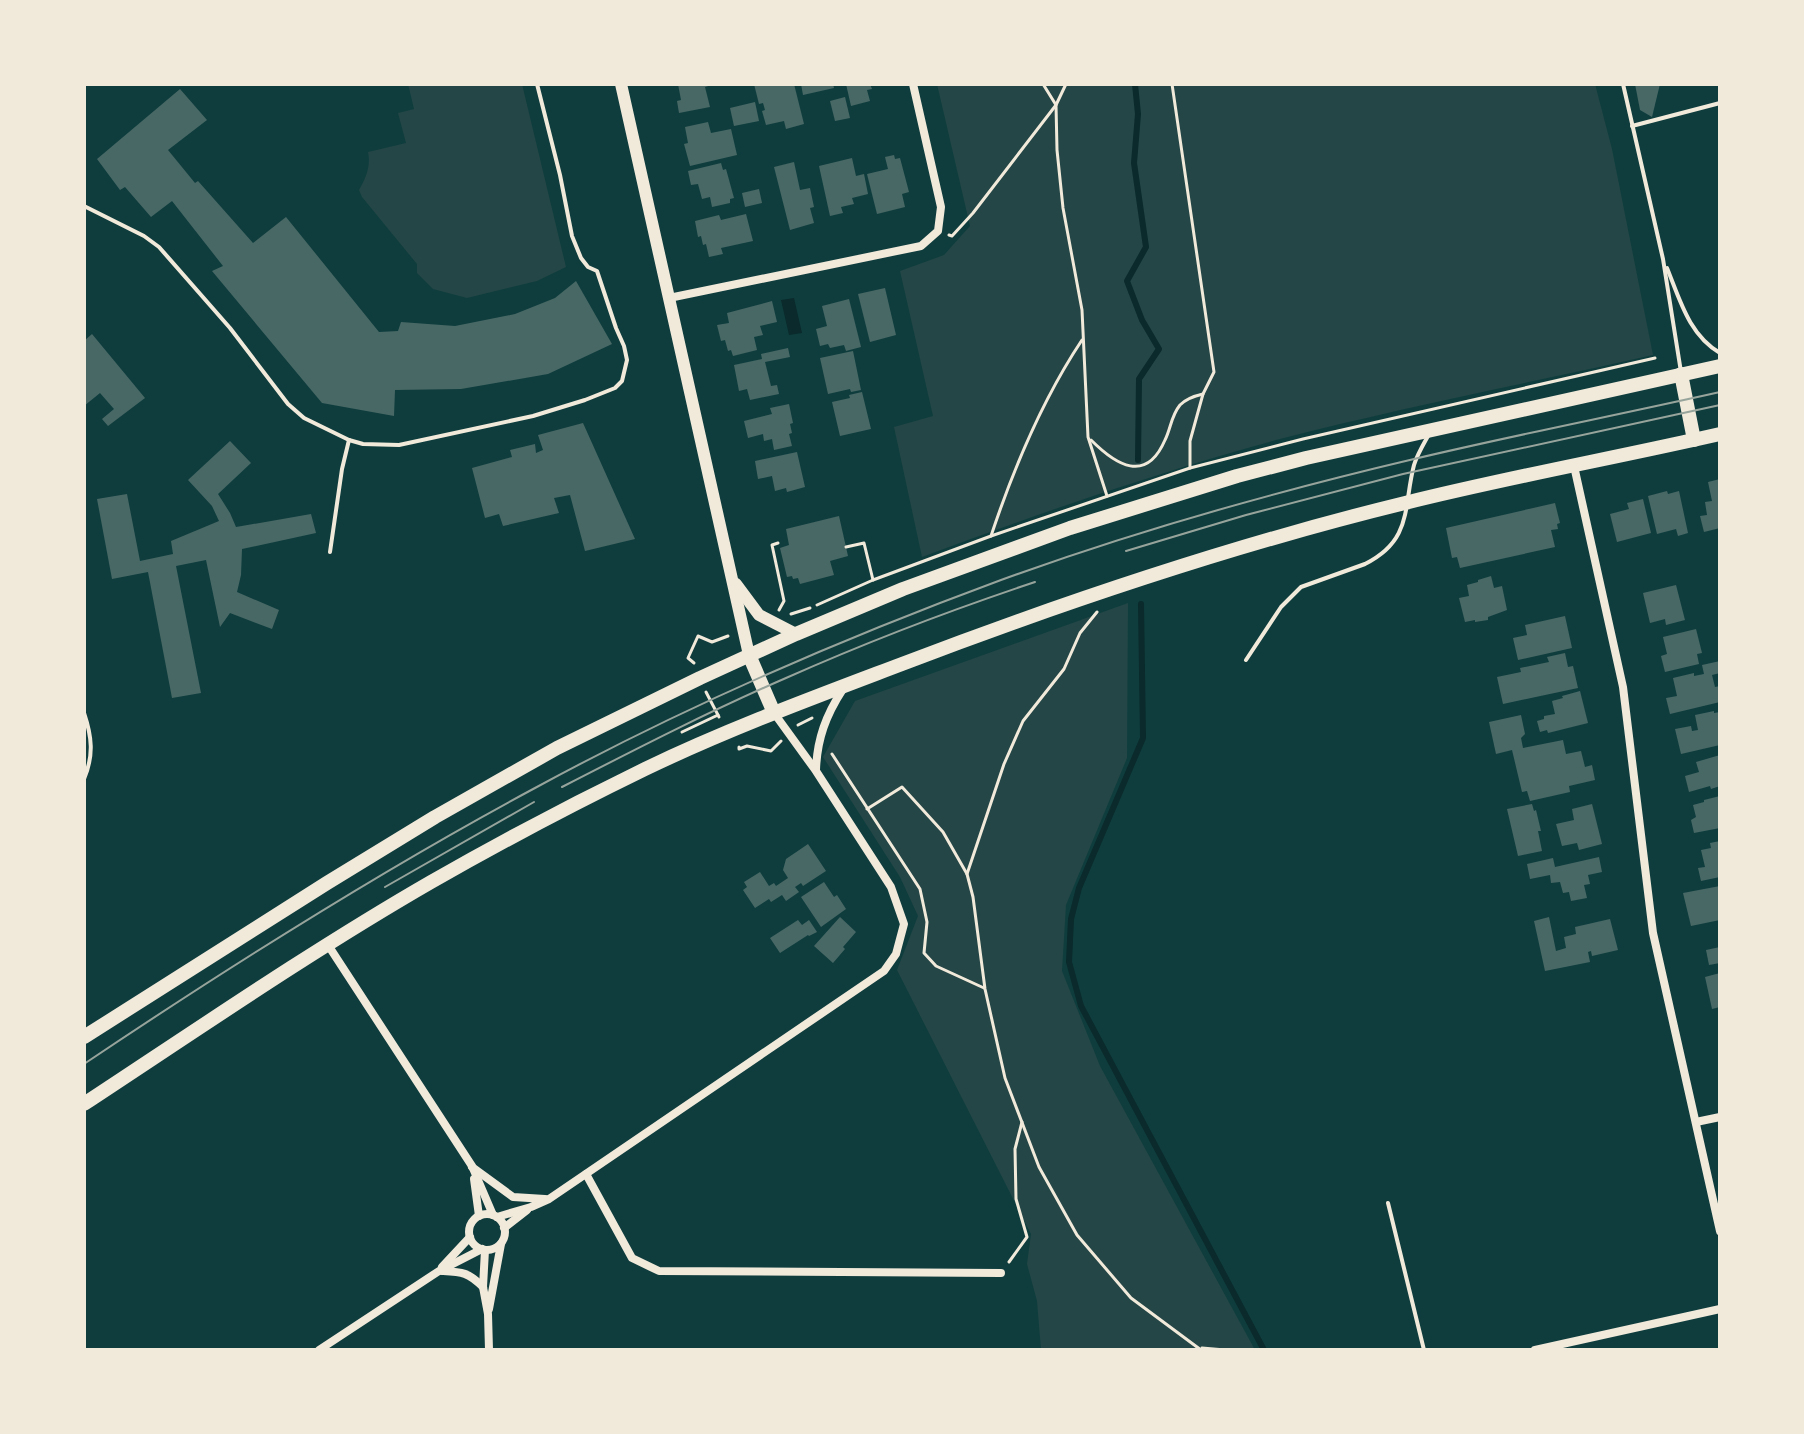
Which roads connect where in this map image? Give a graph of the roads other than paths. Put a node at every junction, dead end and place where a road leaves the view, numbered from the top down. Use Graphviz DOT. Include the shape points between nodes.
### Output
graph roads {
  1 [pos="537,84"];
  2 [pos="621,84"];
  3 [pos="913,84"];
  4 [pos="1623,84"];
  5 [pos="1720,103"];
  6 [pos="1632,126"];
  7 [pos="84,206"];
  8 [pos="1663,259"];
  9 [pos="669,298"];
  10 [pos="1720,353"];
  11 [pos="1720,366"];
  12 [pos="1681,374"];
  13 [pos="1431,430"];
  14 [pos="1720,434"];
  15 [pos="349,440"];
  16 [pos="1694,440"];
  17 [pos="1574,466"];
  18 [pos="1409,502"];
  19 [pos="330,552"];
  20 [pos="732,578"];
  21 [pos="796,634"];
  22 [pos="749,655"];
  23 [pos="1246,660"];
  24 [pos="845,685"];
  25 [pos="84,713"];
  26 [pos="774,713"];
  27 [pos="816,771"];
  28 [pos="84,779"];
  29 [pos="328,945"];
  30 [pos="85,1031"];
  31 [pos="84,1104"];
  32 [pos="1720,1117"];
  33 [pos="1696,1122"];
  34 [pos="472,1166"];
  35 [pos="586,1174"];
  36 [pos="549,1199"];
  37 [pos="1388,1203"];
  38 [pos="531,1207"];
  39 [pos="479,1216"];
  40 [pos="495,1216"];
  41 [pos="504,1228"];
  42 [pos="1720,1231"];
  43 [pos="470,1237"];
  44 [pos="501,1243"];
  45 [pos="483,1250"];
  46 [pos="439,1271"];
  47 [pos="1001,1273"];
  48 [pos="483,1287"];
  49 [pos="1720,1309"];
  50 [pos="488,1314"];
  51 [pos="319,1350"];
  52 [pos="489,1350"];
  53 [pos="1424,1350"];
  54 [pos="1535,1350"];
  1 -- 15 [label="lane" via="572,236 581,258 597,271 624,346 622,381 603,394 533,416 420,441 379,446"];
  2 -- 9 [label="main road"];
  3 -- 9 [label="street" via="941,207 938,231 921,246"];
  4 -- 6 [label="lane"];
  5 -- 6 [label="lane"];
  6 -- 8 [label="lane"];
  7 -- 15 [label="lane" via="159,247 288,404"];
  8 -- 10 [label="lane" via="1690,325"];
  8 -- 12 [label="lane"];
  9 -- 20 [label="main road"];
  11 -- 12 [label="highway"];
  12 -- 13 [label="highway"];
  12 -- 16 [label="highway"];
  13 -- 18 [label="lane" via="1414,467"];
  13 -- 21 [label="highway" via="1237,476 1070,528"];
  14 -- 16 [label="highway"];
  15 -- 19 [label="lane"];
  16 -- 17 [label="highway"];
  17 -- 18 [label="highway"];
  17 -- 33 [label="street" via="1623,687 1653,933"];
  18 -- 23 [label="lane" via="1392,544 1374,560 1301,587"];
  18 -- 24 [label="highway" via="1175,566"];
  20 -- 21 [label="main road" via="759,615"];
  20 -- 22 [label="main road"];
  21 -- 22 [label="highway"];
  22 -- 26 [label="highway"];
  22 -- 30 [label="highway" via="483,789"];
  24 -- 26 [label="highway"];
  24 -- 27 [label="street" via="825,723"];
  25 -- 28 [label="lane" via="92,742"];
  26 -- 27 [label="street"];
  26 -- 29 [label="highway" via="647,768 509,839"];
  27 -- 35 [label="street" via="891,887 904,924 896,954 884,971"];
  29 -- 31 [label="highway"];
  29 -- 34 [label="street"];
  32 -- 33 [label="street"];
  33 -- 42 [label="street"];
  34 -- 36 [label="street" via="513,1197"];
  34 -- 39 [label="street"];
  34 -- 40 [label="street"];
  35 -- 36 [label="street"];
  35 -- 47 [label="street" via="632,1258 659,1271"];
  36 -- 38 [label="street"];
  37 -- 53 [label="lane"];
  38 -- 40 [label="street"];
  38 -- 41 [label="street"];
  39 -- 40 [label="street"];
  39 -- 43 [label="street" via="470,1226"];
  40 -- 41 [label="street"];
  41 -- 44 [label="street"];
  43 -- 45 [label="street"];
  43 -- 46 [label="street"];
  44 -- 45 [label="street"];
  44 -- 50 [label="street"];
  45 -- 46 [label="street"];
  45 -- 48 [label="street"];
  46 -- 48 [label="street" via="463,1272"];
  46 -- 51 [label="street"];
  48 -- 50 [label="street"];
  49 -- 54 [label="street"];
  50 -- 52 [label="street"];
}
